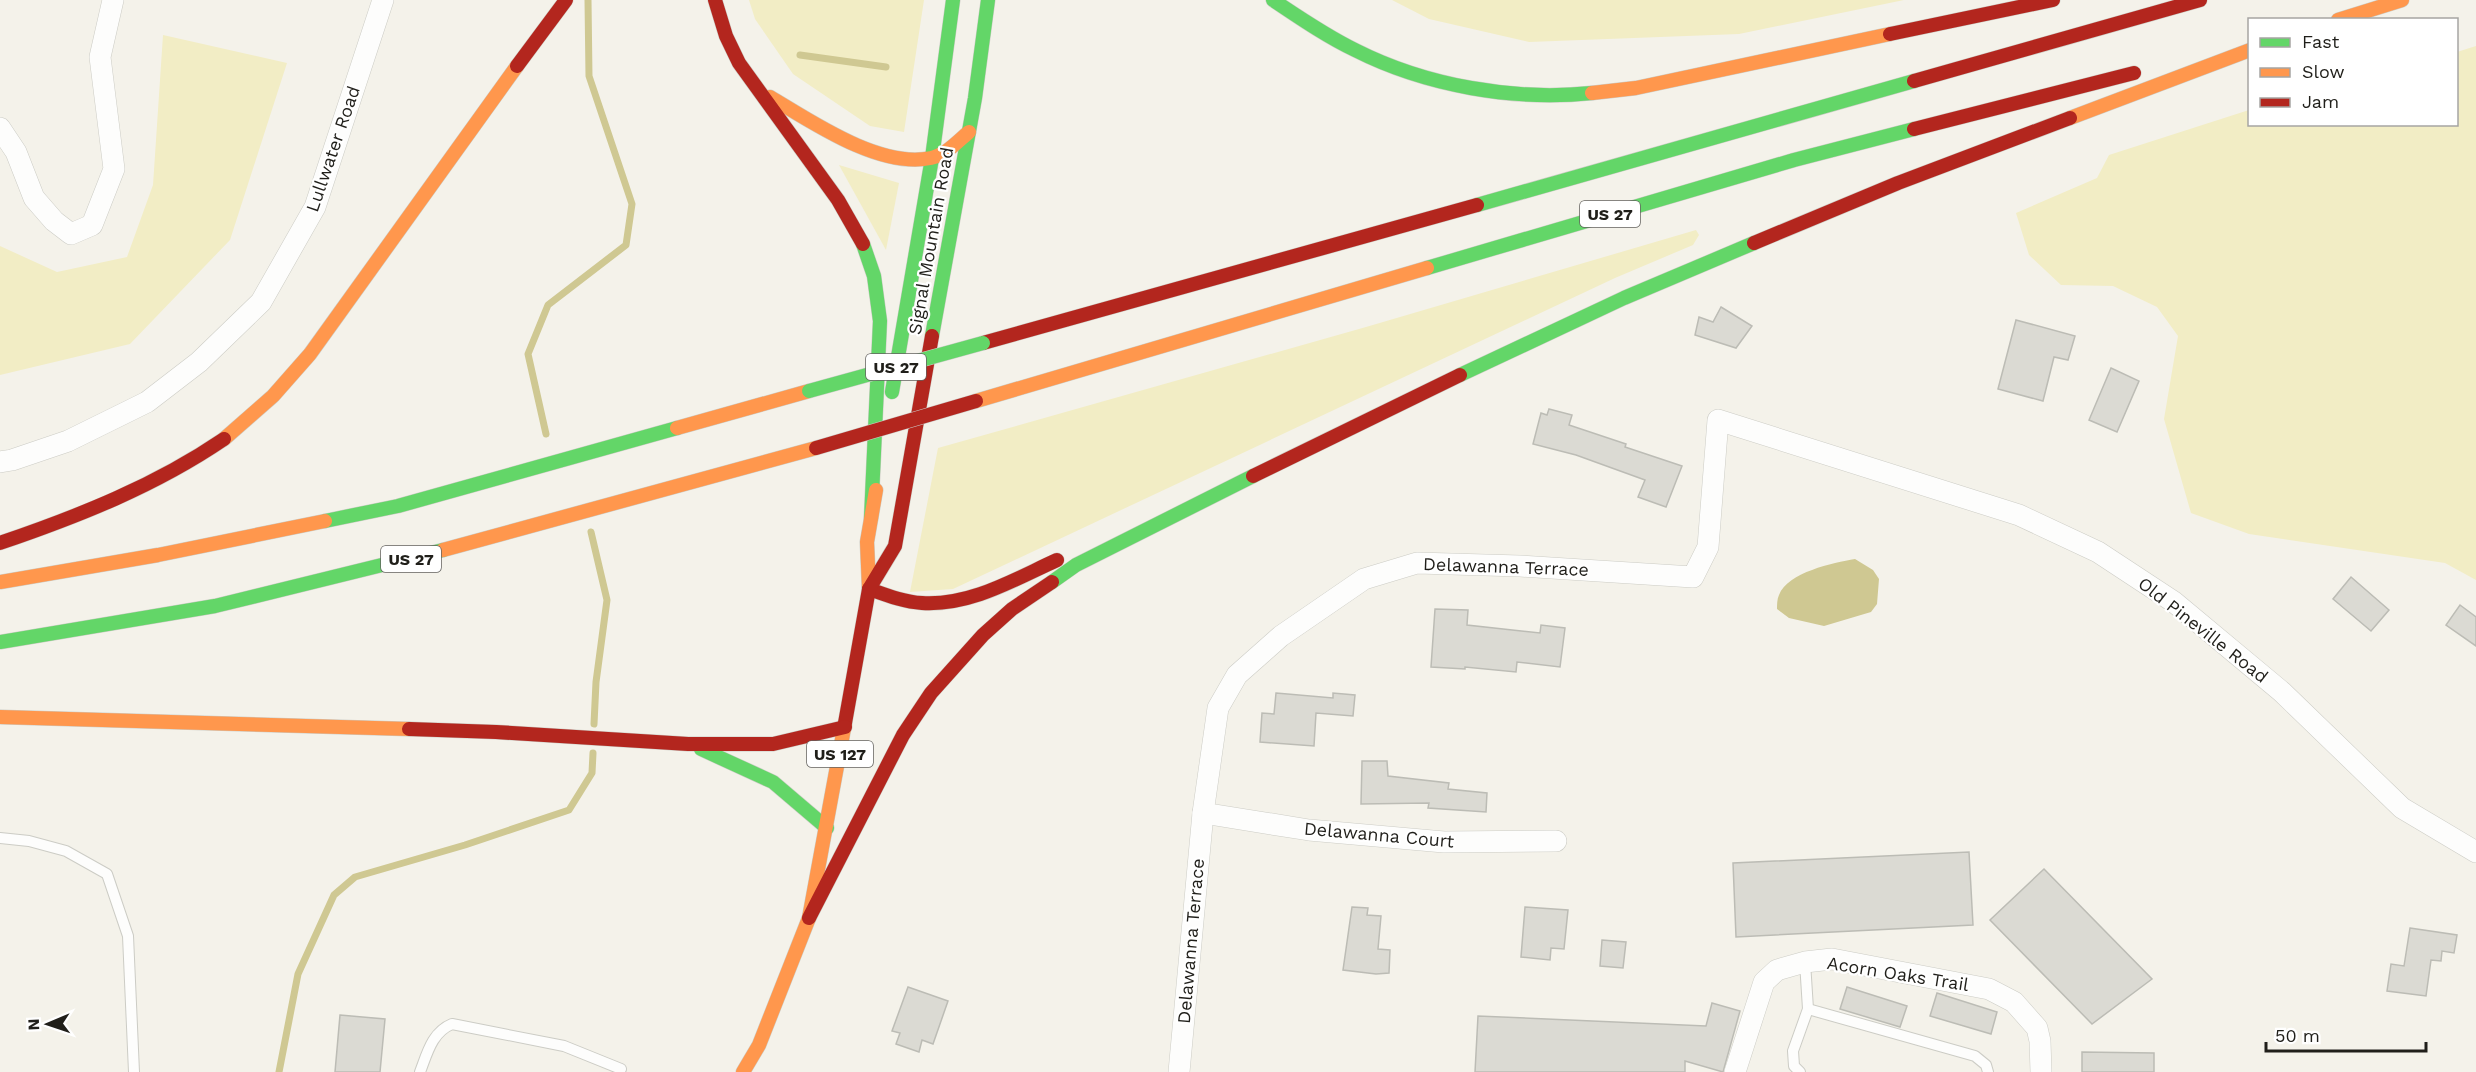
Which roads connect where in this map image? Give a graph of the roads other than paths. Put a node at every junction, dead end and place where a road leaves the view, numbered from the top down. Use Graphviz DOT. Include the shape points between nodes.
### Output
graph roads {
  1 [pos="113,0"];
  2 [pos="383,0"];
  3 [pos="566,0"];
  4 [pos="716,0"];
  5 [pos="953,0"];
  6 [pos="988,0"];
  7 [pos="1273,0"];
  8 [pos="2053,0"];
  9 [pos="2200,0"];
  10 [pos="2402,0"];
  11 [pos="2344,18"];
  12 [pos="2248,45"];
  13 [pos="2248,51"];
  14 [pos="2181,62"];
  15 [pos="2147,70"];
  16 [pos="758,90"];
  17 [pos="0,128"];
  18 [pos="969,132"];
  19 [pos="932,158"];
  20 [pos="1718,420"];
  21 [pos="1283,461"];
  22 [pos="0,462"];
  23 [pos="871,518"];
  24 [pos="0,543"];
  25 [pos="0,582"];
  26 [pos="869,590"];
  27 [pos="0,642"];
  28 [pos="0,717"];
  29 [pos="845,727"];
  30 [pos="688,744"];
  31 [pos="1203,813"];
  32 [pos="827,828"];
  33 [pos="0,838"];
  34 [pos="1556,841"];
  35 [pos="2476,852"];
  36 [pos="809,918"];
  37 [pos="1805,962"];
  38 [pos="1808,1009"];
  39 [pos="622,1071"];
  40 [pos="134,1072"];
  41 [pos="420,1072"];
  42 [pos="743,1072"];
  43 [pos="1179,1072"];
  44 [pos="1735,1072"];
  45 [pos="1800,1072"];
  46 [pos="1988,1072"];
  47 [pos="2040,1072"];
  1 -- 17 [label="street" via="100,57 114,169 92,225 71,234 54,220 34,198 16,152"];
  2 -- 22 [label="street, Lullwater Road" via="315,207 261,302 199,362 147,402 68,441"];
  3 -- 24 [label="main road" via="314,348 267,403 192,461 138,490 62,523"];
  4 -- 16 [label="main road" via="726,36"];
  5 -- 19 [label="main road, Signal Mountain Road"];
  6 -- 18 [label="main road, Signal Mountain Road"];
  7 -- 8 [label="main road" via="1340,43 1428,79 1510,93 1590,95"];
  9 -- 25 [label="main road, US 27, bridge" via="398,506 158,555"];
  10 -- 11 [label="main road"];
  12 -- 14 [label="main road"];
  13 -- 21 [label="main road" via="1760,240 1510,351"];
  15 -- 27 [label="main road, US 27, bridge" via="1794,160 816,448 414,558 226,603"];
  16 -- 19 [label="main road" via="861,146 907,158"];
  16 -- 23 [label="main road" via="838,200 861,237 874,276 880,321"];
  18 -- 19 [label="main road"];
  18 -- 26 [label="main road, Signal Mountain Road" via="895,546"];
  19 -- 23 [label="main road, Signal Mountain Road"];
  20 -- 31 [label="street, Delawanna Terrace" via="1708,547 1693,577 1417,563 1364,579 1281,636 1237,675 1218,708"];
  20 -- 35 [label="street, Old Pineville Road" via="2019,515 2098,552 2174,602 2283,692 2402,808"];
  21 -- 26 [label="main road" via="969,599 915,604"];
  21 -- 36 [label="main road" via="1076,565 1043,586 983,635 931,693 903,735"];
  23 -- 26 [label="main road, US 127" via="867,543"];
  26 -- 29 [label="main road, Signal Mountain Road / US 127"];
  28 -- 30 [label="main road" via="496,732"];
  29 -- 30 [label="main road" via="773,744"];
  29 -- 32 [label="main road, Signal Mountain Road / US 127"];
  30 -- 32 [label="main road" via="773,782"];
  31 -- 34 [label="street, Delawanna Court" via="1309,830 1444,842"];
  31 -- 43 [label="street, Delawanna Terrace"];
  32 -- 36 [label="main road, Signal Mountain Road / US 127"];
  33 -- 40 [label="lane" via="66,851 107,874 128,936"];
  36 -- 42 [label="main road, Signal Mountain Road / US 127" via="759,1046"];
  37 -- 38 [label="lane"];
  37 -- 44 [label="street, Acorn Oaks Trail" via="1777,970 1764,982"];
  37 -- 47 [label="street, Acorn Oaks Trail" via="1832,959 1989,989 2014,1002 2037,1028"];
  38 -- 45 [label="lane" via="1793,1052 1794,1066"];
  38 -- 46 [label="lane" via="1975,1056"];
  39 -- 41 [label="lane" via="564,1046 452,1024 434,1038"];
}
